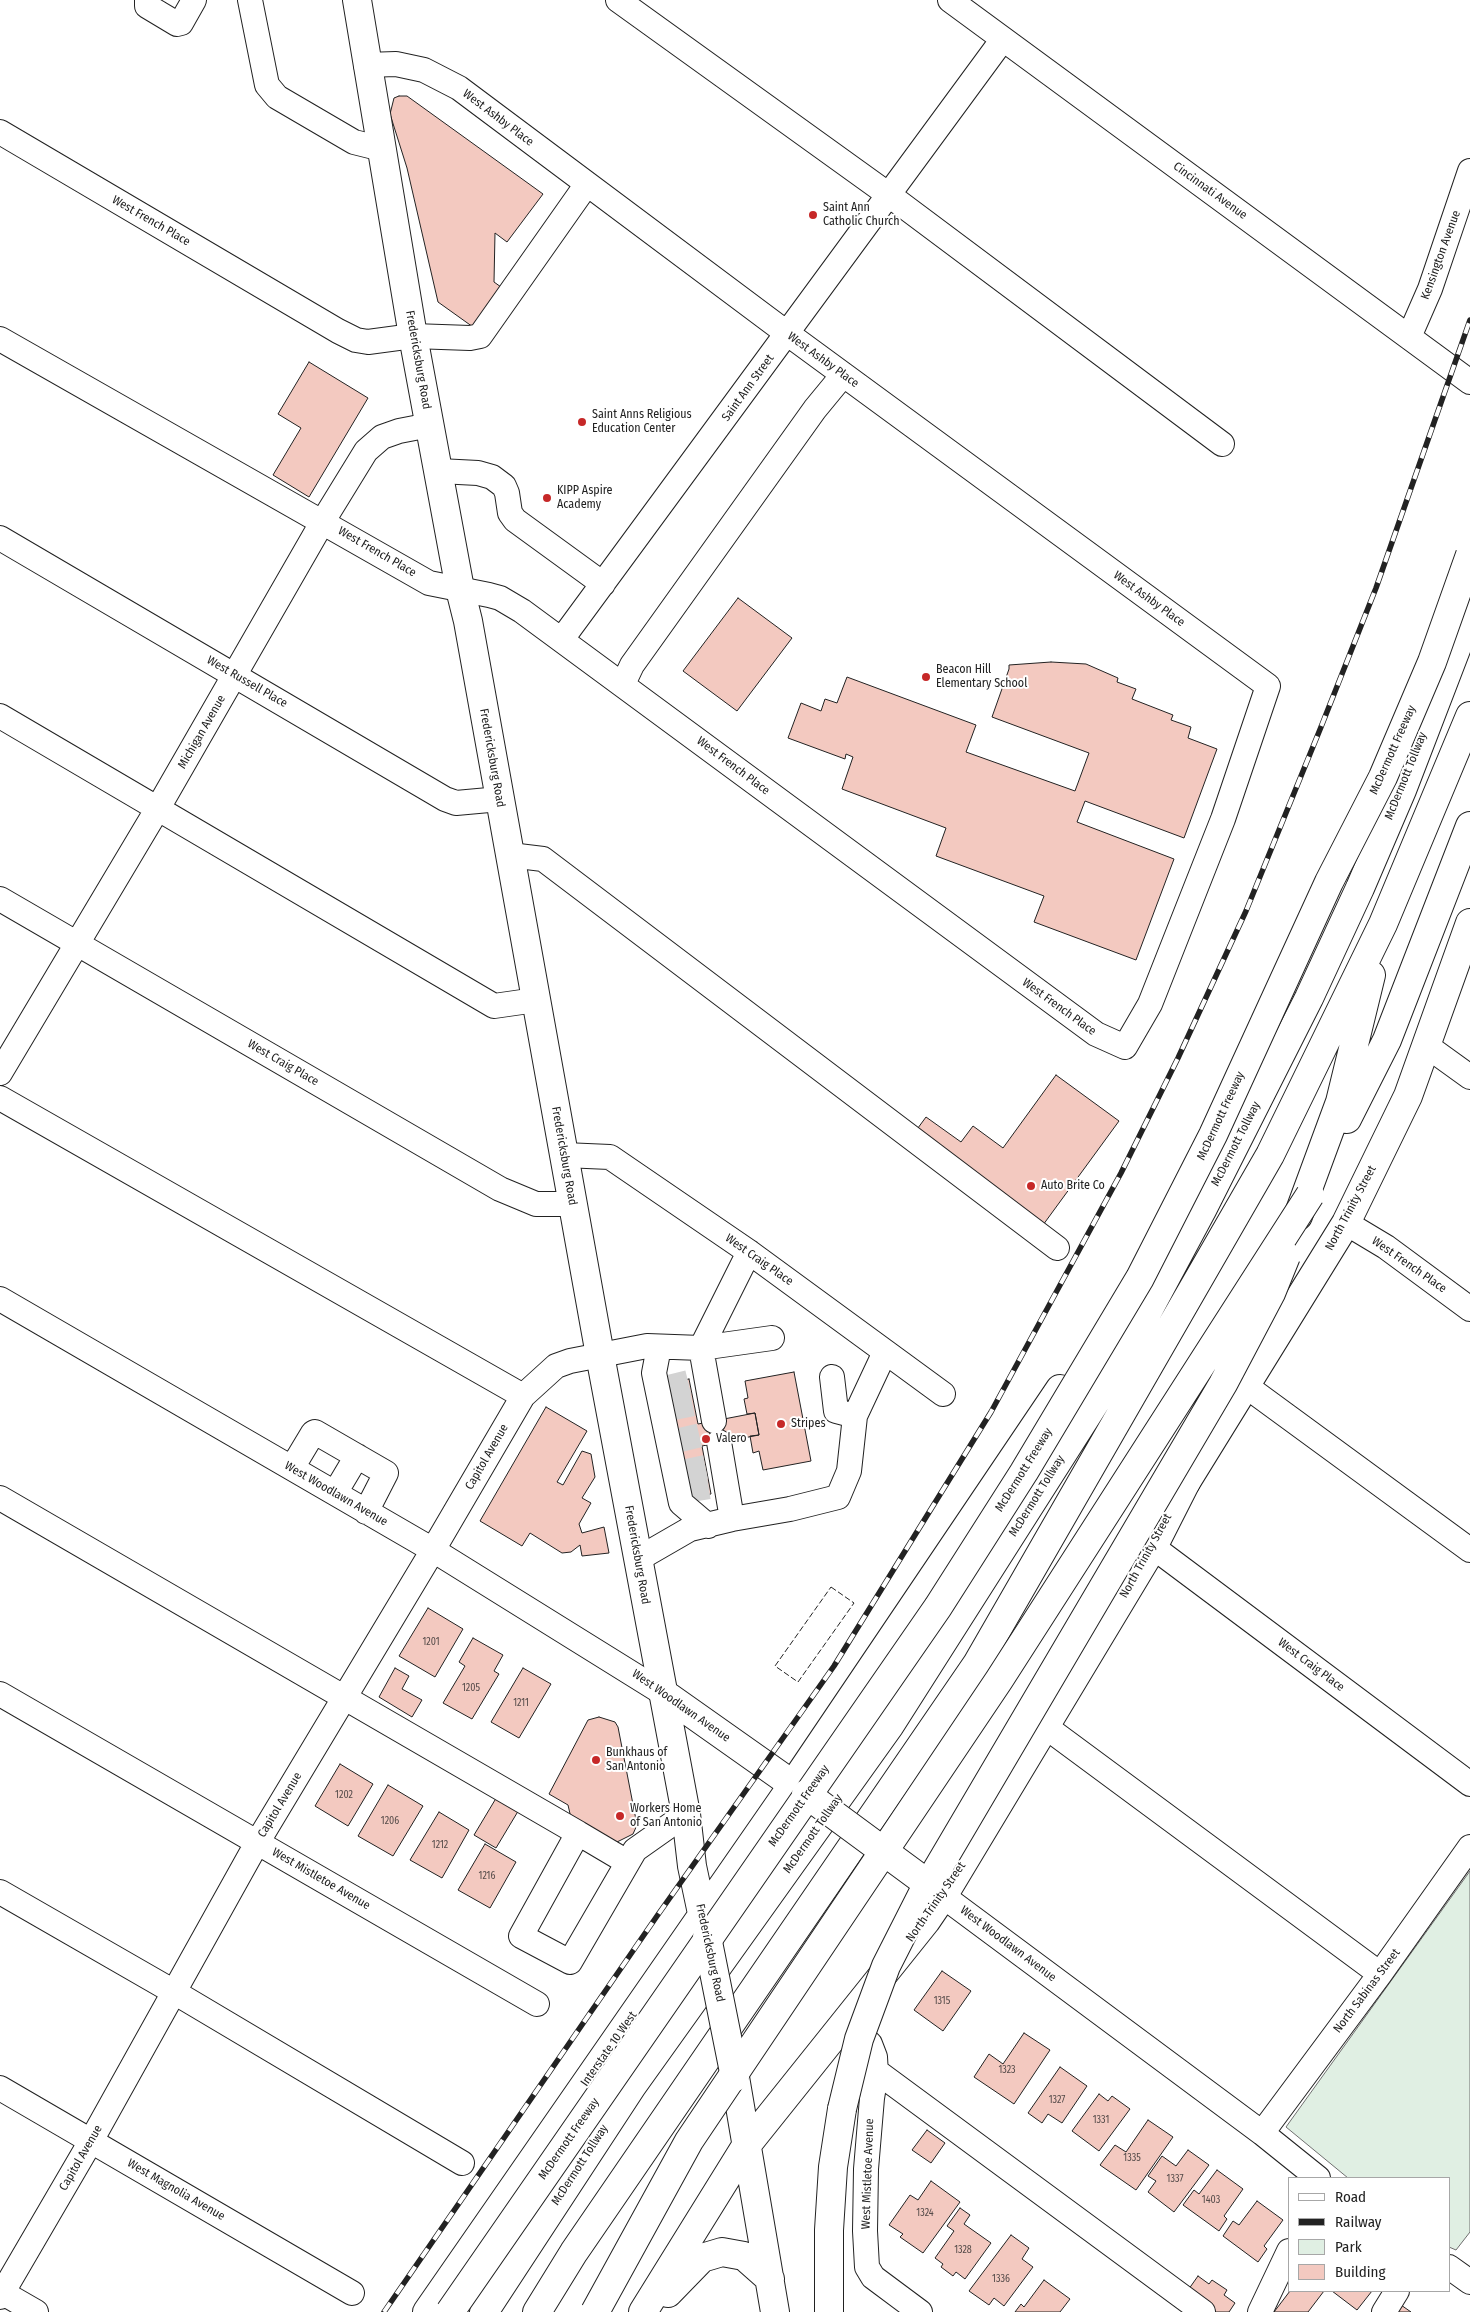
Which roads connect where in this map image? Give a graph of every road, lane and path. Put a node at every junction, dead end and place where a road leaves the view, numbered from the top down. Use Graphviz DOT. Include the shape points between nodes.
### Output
graph roads {
  1 [pos="147,0"];
  2 [pos="194,0"];
  3 [pos="250,0"];
  4 [pos="356,0"];
  5 [pos="618,0"];
  6 [pos="950,0"];
  7 [pos="1003,39"];
  8 [pos="366,64"];
  9 [pos="0,132"];
  10 [pos="382,149"];
  11 [pos="1470,171"];
  12 [pos="588,184"];
  13 [pos="889,195"];
  14 [pos="788,334"];
  15 [pos="413,336"];
  16 [pos="1408,337"];
  17 [pos="0,339"];
  18 [pos="843,375"];
  19 [pos="1470,382"];
  20 [pos="430,425"];
  21 [pos="1222,444"];
  22 [pos="439,471"];
  23 [pos="323,521"];
  24 [pos="0,538"];
  25 [pos="1470,555"];
  26 [pos="603,584"];
  27 [pos="460,589"];
  28 [pos="1470,613"];
  29 [pos="562,639"];
  30 [pos="235,674"];
  31 [pos="623,684"];
  32 [pos="0,716"];
  33 [pos="1470,716"];
  34 [pos="500,799"];
  35 [pos="158,808"];
  36 [pos="1470,827"];
  37 [pos="510,856"];
  38 [pos="0,899"];
  39 [pos="1470,923"];
  40 [pos="1383,924"];
  41 [pos="77,944"];
  42 [pos="1310,998"];
  43 [pos="536,1000"];
  44 [pos="1427,1046"];
  45 [pos="1125,1047"];
  46 [pos="0,1073"];
  47 [pos="1470,1077"];
  48 [pos="0,1098"];
  49 [pos="564,1155"];
  50 [pos="1310,1195"];
  51 [pos="573,1204"];
  52 [pos="1346,1223"];
  53 [pos="1057,1248"];
  54 [pos="749,1252"];
  55 [pos="0,1299"];
  56 [pos="1470,1309"];
  57 [pos="772,1338"];
  58 [pos="658,1347"];
  59 [pos="701,1348"];
  60 [pos="885,1352"];
  61 [pos="600,1355"];
  62 [pos="832,1376"];
  63 [pos="1246,1386"];
  64 [pos="943,1394"];
  65 [pos="523,1396"];
  66 [pos="855,1416"];
  67 [pos="357,1456"];
  68 [pos="292,1468"];
  69 [pos="1186,1482"];
  70 [pos="335,1493"];
  71 [pos="0,1498"];
  72 [pos="366,1512"];
  73 [pos="732,1519"];
  74 [pos="708,1526"];
  75 [pos="1153,1547"];
  76 [pos="433,1550"];
  77 [pos="1470,1550"];
  78 [pos="638,1559"];
  79 [pos="663,1693"];
  80 [pos="0,1694"];
  81 [pos="343,1698"];
  82 [pos="1046,1727"];
  83 [pos="1470,1784"];
  84 [pos="799,1790"];
  85 [pos="686,1814"];
  86 [pos="578,1834"];
  87 [pos="257,1843"];
  88 [pos="1470,1847"];
  89 [pos="627,1862"];
  90 [pos="934,1888"];
  91 [pos="0,1892"];
  92 [pos="705,1926"];
  93 [pos="1380,1974"];
  94 [pos="174,1992"];
  95 [pos="537,2004"];
  96 [pos="845,2022"];
  97 [pos="876,2071"];
  98 [pos="0,2088"];
  99 [pos="1262,2133"];
  100 [pos="91,2141"];
  101 [pos="746,2146"];
  102 [pos="462,2163"];
  103 [pos="1317,2177"];
  104 [pos="1288,2253"];
  105 [pos="1450,2268"];
  106 [pos="770,2279"];
  107 [pos="1470,2282"];
  108 [pos="1396,2292"];
  109 [pos="352,2293"];
  110 [pos="1,2295"];
  111 [pos="36,2312"];
  112 [pos="427,2312"];
  113 [pos="450,2312"];
  114 [pos="484,2312"];
  115 [pos="538,2312"];
  116 [pos="595,2312"];
  117 [pos="643,2312"];
  118 [pos="650,2312"];
  119 [pos="775,2312"];
  120 [pos="829,2312"];
  121 [pos="920,2312"];
  122 [pos="1204,2312"];
  123 [pos="1260,2312"];
  124 [pos="1384,2312"];
  1 -- 2 [label="street" via="147,6 177,24 181,23"];
  3 -- 10 [label="street" via="267,85 276,97 354,142"];
  4 -- 8 [label="main road, Fredericksburg Road"];
  5 -- 13 [label="street"];
  6 -- 7 [label="street, Cincinnati Avenue"];
  7 -- 13 [label="street, Saint Ann Street"];
  7 -- 16 [label="street, Cincinnati Avenue"];
  8 -- 10 [label="main road, Fredericksburg Road"];
  8 -- 12 [label="street, West Ashby Place" via="396,64 424,70 459,88"];
  9 -- 15 [label="street, West French Place" via="356,340 368,342"];
  10 -- 15 [label="main road, Fredericksburg Road"];
  11 -- 16 [label="street, Kensington Avenue" via="1430,289"];
  12 -- 14 [label="street, West Ashby Place"];
  12 -- 15 [label="street, West French Place" via="480,336"];
  13 -- 14 [label="street, Saint Ann Street"];
  13 -- 21 [label="street"];
  14 -- 18 [label="street, West Ashby Place"];
  14 -- 26 [label="street, Saint Ann Street"];
  15 -- 20 [label="main road, Fredericksburg Road"];
  16 -- 19 [label="street, Cincinnati Avenue"];
  17 -- 23 [label="street, West French Place"];
  18 -- 31 [label="street" via="815,409 638,657"];
  18 -- 45 [label="street, West Ashby Place" via="1268,686 1216,838 1150,1004"];
  20 -- 22 [label="main road, Fredericksburg Road"];
  20 -- 23 [label="street, Michigan Avenue" via="382,437 366,451"];
  22 -- 26 [label="street" via="492,477 504,486 514,520"];
  22 -- 27 [label="main road, Fredericksburg Road"];
  23 -- 27 [label="street, West French Place" via="429,582"];
  23 -- 30 [label="street, Michigan Avenue"];
  24 -- 30 [label="street, West Russell Place"];
  25 -- 113 [label="main road, McDermott Freeway, bridge" via="1432,662 1383,777 1329,882 1213,1135 1140,1278 1024,1472 938,1607"];
  26 -- 29 [label="street, Saint Ann Street"];
  27 -- 29 [label="street, West French Place" via="500,598"];
  27 -- 34 [label="main road, Fredericksburg Road"];
  28 -- 42 [label="main road, McDermott Tollway" via="1402,790"];
  29 -- 31 [label="street, West French Place"];
  30 -- 34 [label="street, West Russell Place" via="445,799 456,803"];
  30 -- 35 [label="street, Michigan Avenue"];
  31 -- 45 [label="street, West French Place" via="1096,1034"];
  32 -- 35 [label="street"];
  33 -- 40 [label="main road"];
  34 -- 37 [label="main road, Fredericksburg Road"];
  35 -- 41 [label="street, Michigan Avenue"];
  35 -- 43 [label="street" via="494,1006"];
  36 -- 50 [label="main road" via="1387,1040"];
  37 -- 43 [label="main road, Fredericksburg Road"];
  37 -- 53 [label="street" via="543,859"];
  38 -- 41 [label="street, West Craig Place"];
  39 -- 44 [label="main road, North Trinity Street"];
  40 -- 69 [label="main road" via="1340,1102 1270,1289"];
  40 -- 115 [label="main road" via="1270,1155 977,1664 574,2252"];
  41 -- 46 [label="street, Michigan Avenue"];
  41 -- 51 [label="street, West Craig Place" via="500,1189 536,1204"];
  42 -- 84 [label="main road, Interstate 10 West" via="1225,1140 1134,1282 959,1536"];
  42 -- 114 [label="main road, McDermott Tollway" via="1202,1210 1109,1381 890,1725 632,2086"];
  43 -- 49 [label="main road, Fredericksburg Road"];
  44 -- 47 [label="street"];
  44 -- 52 [label="main road, North Trinity Street" via="1408,1096"];
  48 -- 65 [label="street"];
  49 -- 51 [label="main road, Fredericksburg Road"];
  49 -- 54 [label="street, West Craig Place" via="610,1157"];
  50 -- 116 [label="main road, bridge" via="1004,1672 689,2141"];
  50 -- 120 [label="main road, bridge" via="1271,1293 1223,1384 922,1895 886,1966 859,2039 832,2167"];
  51 -- 61 [label="main road, Fredericksburg Road"];
  52 -- 56 [label="street, West French Place" via="1386,1247"];
  52 -- 63 [label="main road, North Trinity Street"];
  54 -- 59 [label="street"];
  54 -- 60 [label="street, West Craig Place"];
  55 -- 68 [label="street, West Woodlawn Avenue"];
  57 -- 59 [label="street, Capitol Avenue"];
  58 -- 59 [label="street, Capitol Avenue"];
  58 -- 61 [label="street, Capitol Avenue" via="646,1346"];
  58 -- 74 [label="street" via="654,1373 672,1442 681,1503"];
  59 -- 73 [label="street" via="710,1433"];
  60 -- 64 [label="street, West Craig Place"];
  60 -- 66 [label="street"];
  61 -- 65 [label="street, Capitol Avenue" via="556,1366"];
  61 -- 78 [label="main road, Fredericksburg Road"];
  62 -- 66 [label="street" via="836,1411"];
  63 -- 69 [label="main road, North Trinity Street"];
  63 -- 77 [label="street"];
  65 -- 76 [label="street, Capitol Avenue"];
  66 -- 73 [label="street" via="849,1472 838,1497 790,1510"];
  67 -- 68 [label="street" via="314,1432"];
  67 -- 70 [label="street"];
  67 -- 72 [label="street" via="386,1474"];
  68 -- 70 [label="street, West Woodlawn Avenue"];
  69 -- 75 [label="main road, North Trinity Street"];
  70 -- 72 [label="street, West Woodlawn Avenue"];
  71 -- 81 [label="street"];
  72 -- 76 [label="street, West Woodlawn Avenue"];
  73 -- 74 [label="street"];
  74 -- 78 [label="street" via="690,1529"];
  75 -- 82 [label="main road, North Trinity Street"];
  75 -- 83 [label="street, West Craig Place"];
  76 -- 79 [label="street, West Woodlawn Avenue"];
  76 -- 81 [label="street, Capitol Avenue"];
  78 -- 79 [label="main road, Fredericksburg Road"];
  79 -- 84 [label="main road, West Woodlawn Avenue"];
  79 -- 85 [label="main road, Fredericksburg Road"];
  80 -- 87 [label="street, West Mistletoe Avenue"];
  81 -- 86 [label="street"];
  81 -- 87 [label="street, Capitol Avenue"];
  82 -- 90 [label="main road, North Trinity Street"];
  82 -- 93 [label="street"];
  84 -- 90 [label="main road, West Woodlawn Avenue, bridge"];
  84 -- 92 [label="main road, Interstate 10 West"];
  85 -- 89 [label="street" via="634,1850"];
  85 -- 92 [label="main road, Fredericksburg Road" via="692,1866"];
  86 -- 89 [label="street"];
  86 -- 89 [label="street" via="521,1936 570,1962"];
  87 -- 94 [label="street, Capitol Avenue"];
  87 -- 95 [label="street, West Mistletoe Avenue"];
  88 -- 93 [label="street, North Sabinas Street"];
  90 -- 96 [label="main road, North Trinity Street" via="926,1921"];
  90 -- 99 [label="street, West Woodlawn Avenue"];
  91 -- 94 [label="street"];
  92 -- 101 [label="main road, Fredericksburg Road, bridge"];
  92 -- 112 [label="main road, Interstate 10 West"];
  93 -- 99 [label="street, North Sabinas Street"];
  94 -- 100 [label="street, Capitol Avenue"];
  94 -- 102 [label="street"];
  96 -- 97 [label="street, West Mistletoe Avenue" via="870,2044"];
  96 -- 101 [label="main road, North Trinity Street"];
  97 -- 121 [label="street, West Mistletoe Avenue" via="866,2169 867,2267 873,2277"];
  97 -- 122 [label="street"];
  98 -- 100 [label="street, West Magnolia Avenue"];
  99 -- 103 [label="street, West Woodlawn Avenue"];
  100 -- 109 [label="street, West Magnolia Avenue"];
  100 -- 110 [label="street, Capitol Avenue"];
  101 -- 106 [label="main road, Fredericksburg Road"];
  101 -- 117 [label="main road"];
  104 -- 123 [label="street"];
  105 -- 107 [label="street"];
  106 -- 118 [label="main road" via="744,2256 722,2252 702,2258"];
  106 -- 119 [label="main road, Fredericksburg Road"];
  108 -- 124 [label="street"];
  110 -- 111 [label="street"];
}
